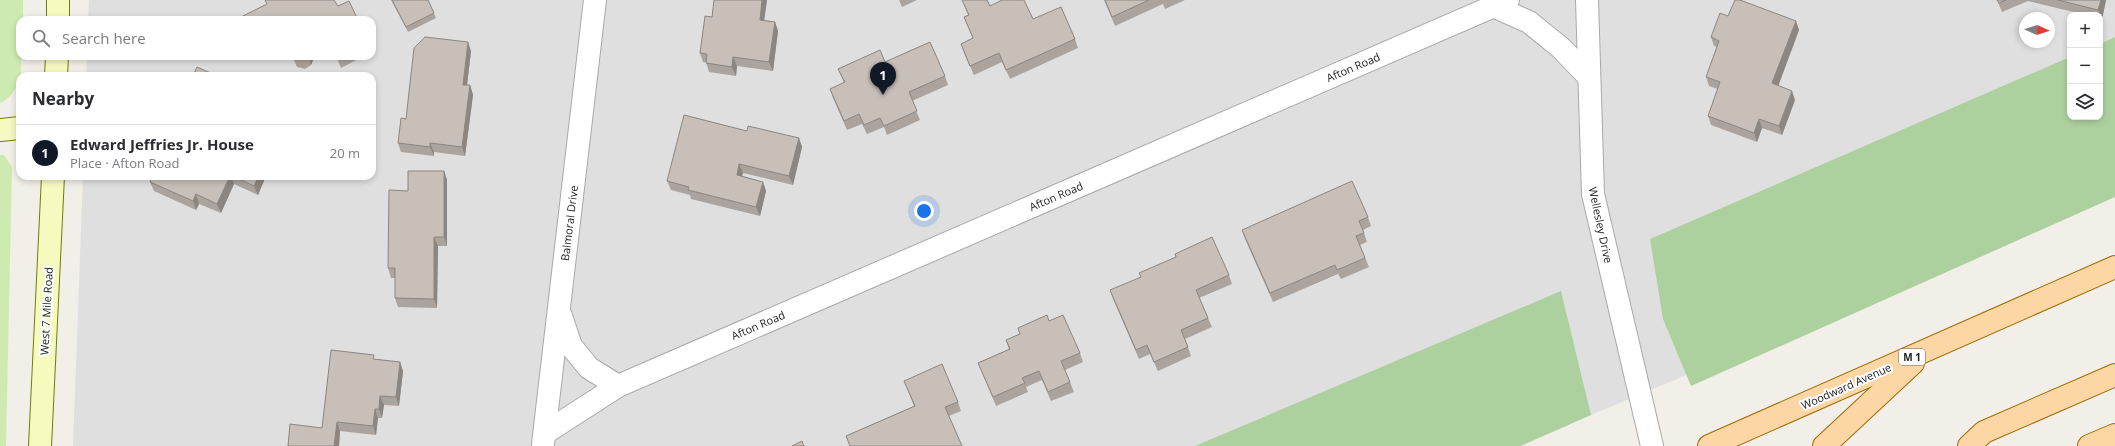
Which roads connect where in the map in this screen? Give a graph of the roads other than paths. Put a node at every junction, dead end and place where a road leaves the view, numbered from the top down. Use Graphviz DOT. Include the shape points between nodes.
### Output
graph roads {
  1 [pos="595,0"];
  2 [pos="1587,0"];
  3 [pos="1500,3"];
  4 [pos="57,60"];
  5 [pos="56,72"];
  6 [pos="1589,77"];
  7 [pos="16,128"];
  8 [pos="0,130"];
  9 [pos="53,180"];
  10 [pos="2115,267"];
  11 [pos="559,311"];
  12 [pos="1926,351"];
  13 [pos="2115,375"];
  14 [pos="618,386"];
  15 [pos="2115,435"];
  16 [pos="544,440"];
  17 [pos="40,446"];
  18 [pos="1652,446"];
  19 [pos="1709,446"];
  20 [pos="1824,446"];
  21 [pos="1968,446"];
  22 [pos="2089,446"];
  1 -- 11 [label="street, Balmoral Drive"];
  2 -- 6 [label="street, Wellesley Drive"];
  3 -- 6 [label="street, Afton Road" via="1561,48"];
  3 -- 14 [label="street, Afton Road"];
  4 -- 5 [label="main road"];
  6 -- 18 [label="street, Wellesley Drive" via="1593,194"];
  7 -- 8 [label="main road"];
  9 -- 17 [label="main road, West 7 Mile Road"];
  10 -- 12 [label="main road, Woodward Avenue / M 1"];
  11 -- 14 [label="street" via="571,346 590,368"];
  11 -- 16 [label="street, Balmoral Drive"];
  12 -- 19 [label="main road, Woodward Avenue / M 1"];
  12 -- 20 [label="main road"];
  13 -- 21 [label="main road" via="1984,432"];
  14 -- 16 [label="street, Afton Road"];
  15 -- 22 [label="main road"];
}
